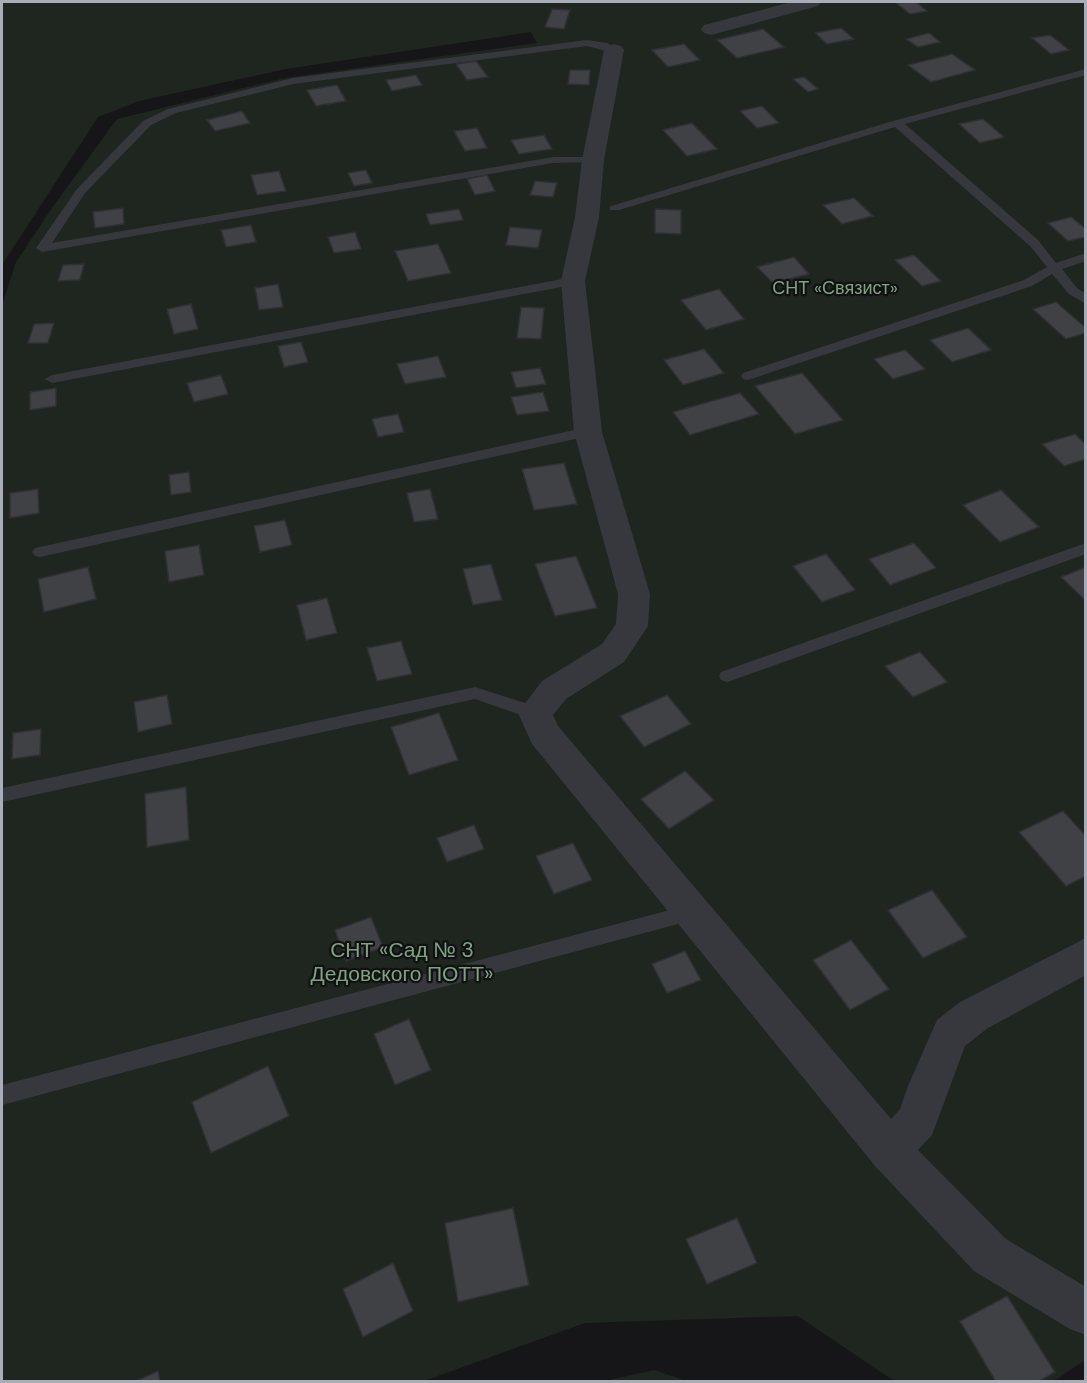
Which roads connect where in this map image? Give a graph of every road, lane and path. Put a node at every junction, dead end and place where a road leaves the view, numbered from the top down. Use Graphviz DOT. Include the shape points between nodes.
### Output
graph roads {
  1 [pos="811,2"];
  2 [pos="711,29"];
  3 [pos="614,50"];
  4 [pos="1086,72"];
  5 [pos="897,123"];
  6 [pos="593,160"];
  7 [pos="615,208"];
  8 [pos="1086,257"];
  9 [pos="1055,267"];
  10 [pos="573,281"];
  11 [pos="1086,300"];
  12 [pos="748,376"];
  13 [pos="52,378"];
  14 [pos="588,432"];
  15 [pos="1086,548"];
  16 [pos="40,552"];
  17 [pos="727,676"];
  18 [pos="535,713"];
  19 [pos="2,795"];
  20 [pos="694,912"];
  21 [pos="1086,955"];
  22 [pos="2,1095"];
  23 [pos="890,1151"];
  24 [pos="1086,1313"];
  1 -- 2 [label="street"];
  3 -- 6 [label="street"];
  3 -- 6 [label="lane" via="587,43 293,81 172,111 147,123 81,191 42,248 553,160"];
  4 -- 5 [label="lane"];
  5 -- 7 [label="lane"];
  5 -- 9 [label="lane" via="1034,243"];
  6 -- 10 [label="street" via="588,215"];
  8 -- 9 [label="lane"];
  9 -- 11 [label="lane" via="1073,291"];
  9 -- 12 [label="lane" via="1028,282"];
  10 -- 13 [label="lane"];
  10 -- 14 [label="street"];
  14 -- 16 [label="lane"];
  14 -- 18 [label="street" via="634,594 632,626 613,653 554,690"];
  15 -- 17 [label="lane"];
  18 -- 19 [label="lane" via="475,693"];
  18 -- 20 [label="street" via="544,734"];
  20 -- 22 [label="lane"];
  20 -- 23 [label="street"];
  21 -- 23 [label="street" via="974,1015 951,1033 917,1121"];
  23 -- 24 [label="street" via="990,1255"];
}
